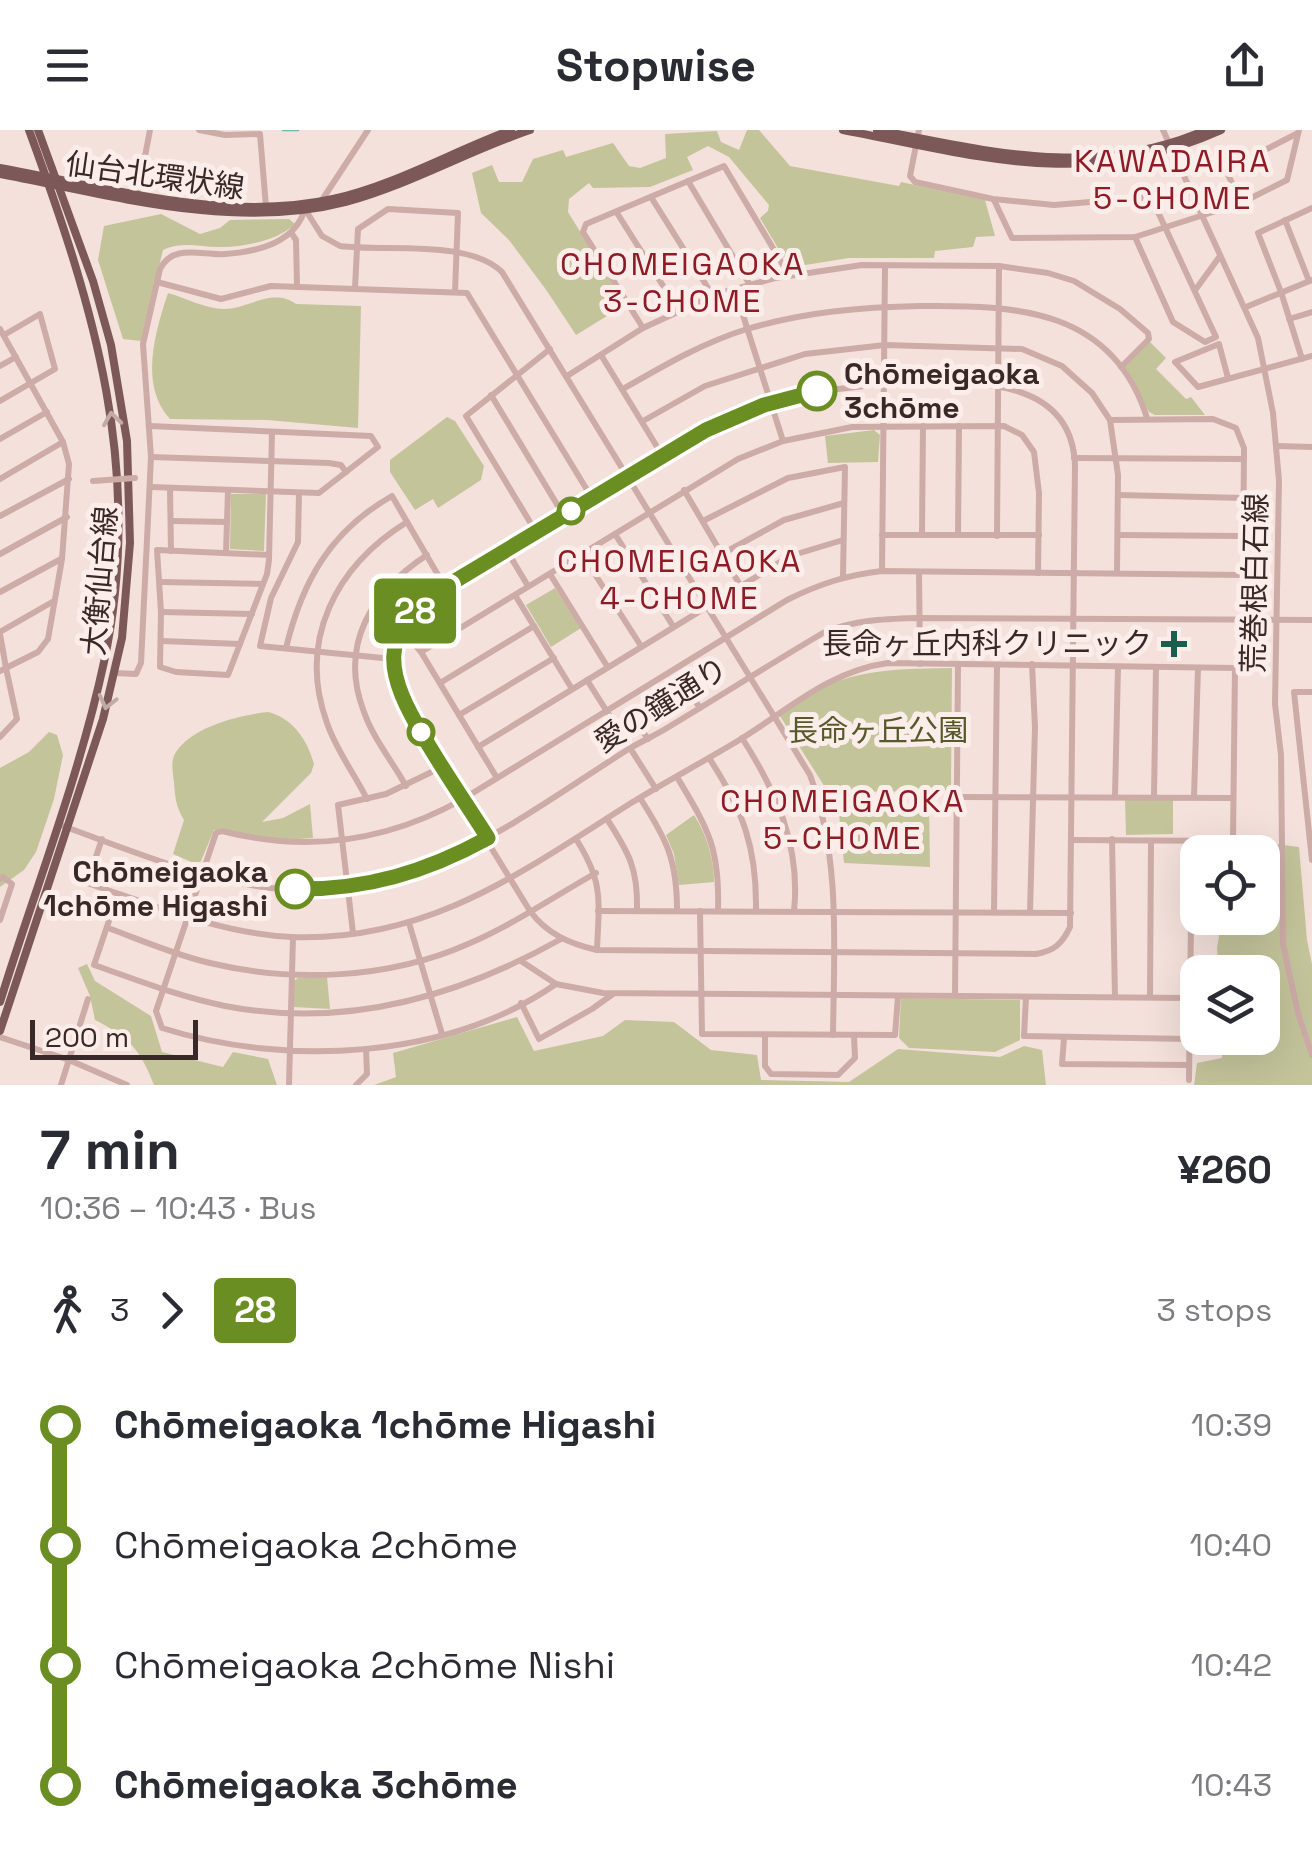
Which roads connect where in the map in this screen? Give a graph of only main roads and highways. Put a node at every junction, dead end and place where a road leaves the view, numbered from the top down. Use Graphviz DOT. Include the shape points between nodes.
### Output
graph roads {
  1 [pos="29,130"];
  2 [pos="38,130"];
  3 [pos="511,130"];
  4 [pos="530,130"];
  5 [pos="842,130"];
  6 [pos="876,130"];
  7 [pos="1206,130"];
  8 [pos="1220,130"];
  9 [pos="485,135"];
  10 [pos="917,137"];
  11 [pos="1170,147"];
  12 [pos="0,171"];
  13 [pos="52,180"];
  14 [pos="137,196"];
  15 [pos="322,204"];
  16 [pos="303,208"];
  17 [pos="63,826"];
  18 [pos="0,1002"];
  19 [pos="0,1034"];
  1 -- 13 [label="main road, 大衡仙台線"];
  2 -- 13 [label="main road, 大衡仙台線"];
  3 -- 9 [label="main road, 仙台北環状線"];
  4 -- 15 [label="main road, 仙台北環状線" via="375,192"];
  5 -- 10 [label="main road"];
  6 -- 10 [label="main road"];
  7 -- 11 [label="main road"];
  8 -- 11 [label="main road"];
  9 -- 15 [label="main road, 仙台北環状線"];
  10 -- 11 [label="main road" via="1001,161 1058,166 1108,163"];
  12 -- 13 [label="main road, 仙台北環状線"];
  13 -- 14 [label="main road, 仙台北環状線"];
  17 -- 13 [label="main road, 大衡仙台線, one-way" via="105,659 119,512 106,375"];
  13 -- 17 [label="main road, 大衡仙台線, one-way" via="105,323 124,423 130,543 114,673"];
  14 -- 16 [label="main road, 仙台北環状線"];
  14 -- 16 [label="main road, 仙台北環状線" via="227,213"];
  15 -- 16 [label="main road, 仙台北環状線"];
  17 -- 18 [label="main road, 大衡仙台線"];
  17 -- 19 [label="main road, 大衡仙台線"];
}
